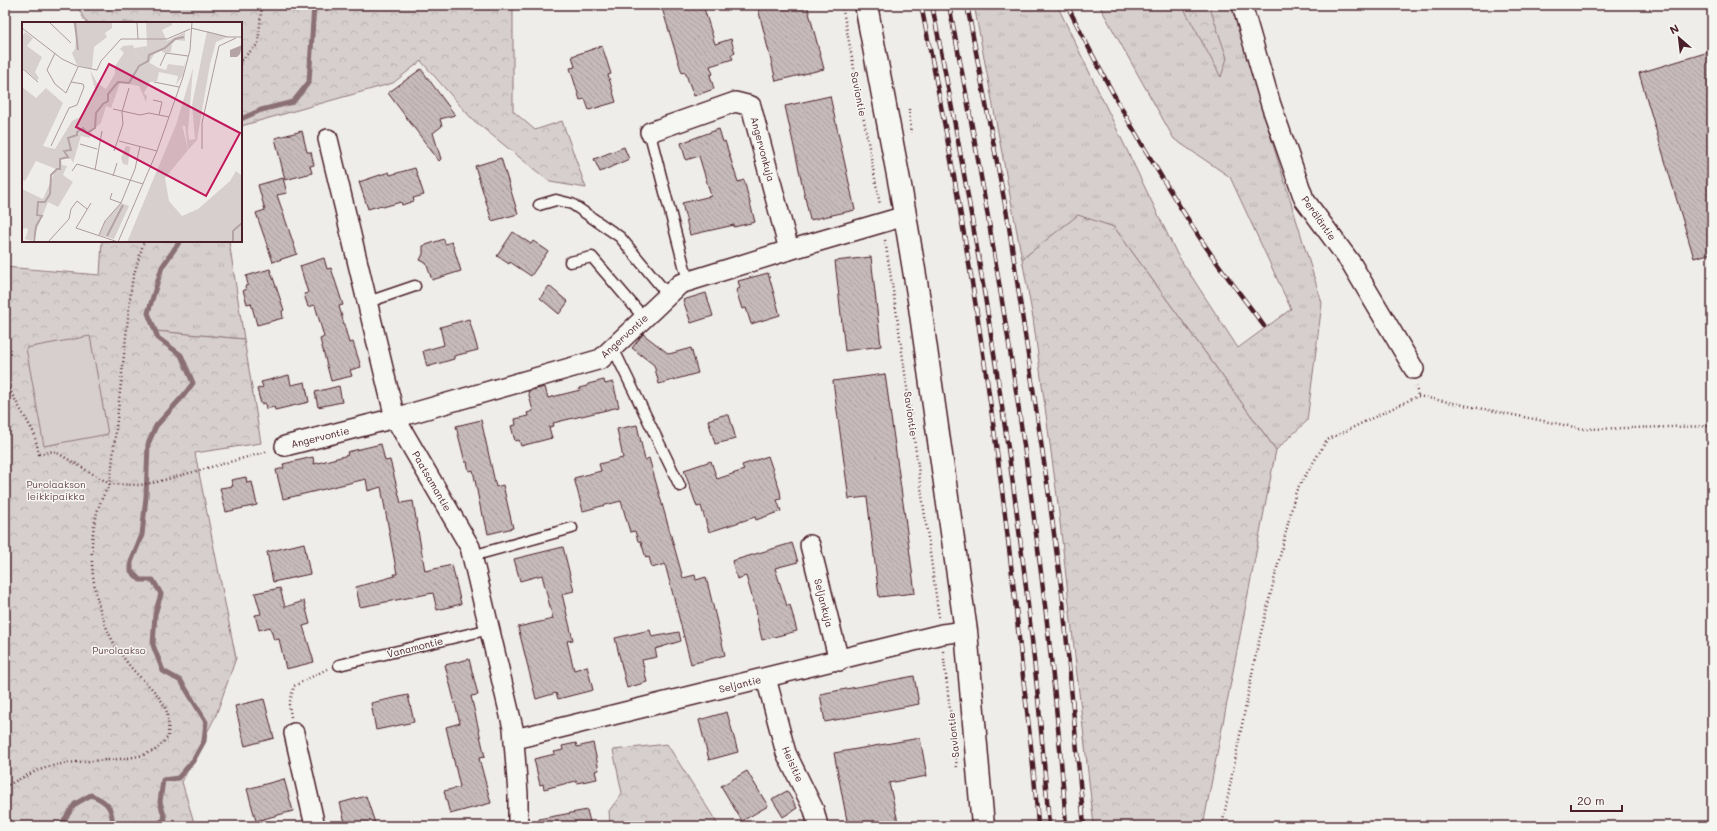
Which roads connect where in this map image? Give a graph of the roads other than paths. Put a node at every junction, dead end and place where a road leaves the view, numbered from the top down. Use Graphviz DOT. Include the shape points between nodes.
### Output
graph roads {
  1 [pos="866,5"];
  2 [pos="1242,5"];
  3 [pos="650,135"];
  4 [pos="328,139"];
  5 [pos="539,205"];
  6 [pos="905,216"];
  7 [pos="789,250"];
  8 [pos="570,262"];
  9 [pos="688,281"];
  10 [pos="415,286"];
  11 [pos="668,295"];
  12 [pos="368,302"];
  13 [pos="644,318"];
  14 [pos="613,348"];
  15 [pos="1414,370"];
  16 [pos="395,418"];
  17 [pos="285,446"];
  18 [pos="680,486"];
  19 [pos="572,528"];
  20 [pos="810,545"];
  21 [pos="472,556"];
  22 [pos="490,629"];
  23 [pos="966,631"];
  24 [pos="839,661"];
  25 [pos="339,665"];
  26 [pos="766,678"];
  27 [pos="294,733"];
  28 [pos="514,738"];
  29 [pos="315,826"];
  30 [pos="518,826"];
  31 [pos="818,826"];
  32 [pos="983,826"];
  1 -- 6 [label="main road"];
  2 -- 15 [label="street, Peräläntie" via="1270,105 1304,199 1351,263"];
  3 -- 7 [label="street, Angervonkuja" via="735,102 751,106"];
  3 -- 9 [label="lane"];
  4 -- 12 [label="street, Paatsamantie"];
  5 -- 11 [label="lane" via="556,200 572,204 620,237"];
  6 -- 7 [label="street, Angervontie"];
  6 -- 23 [label="main road"];
  7 -- 9 [label="street, Angervontie"];
  8 -- 13 [label="lane" via="592,258"];
  9 -- 11 [label="street, Angervontie" via="680,284"];
  10 -- 12 [label="lane"];
  11 -- 13 [label="street, Angervontie"];
  12 -- 16 [label="street, Paatsamantie"];
  13 -- 14 [label="street, Angervontie"];
  14 -- 16 [label="street, Angervontie" via="601,359"];
  14 -- 18 [label="lane"];
  16 -- 17 [label="street, Angervontie"];
  16 -- 21 [label="street, Paatsamantie" via="470,547"];
  19 -- 21 [label="lane"];
  20 -- 24 [label="street, Seljankuja"];
  21 -- 22 [label="street, Paatsamantie"];
  22 -- 25 [label="lane, Vanamontie"];
  22 -- 28 [label="street, Paatsamantie"];
  23 -- 24 [label="street, Seljantie" via="942,634"];
  23 -- 32 [label="main road"];
  24 -- 26 [label="street, Seljantie"];
  26 -- 28 [label="street, Seljantie"];
  26 -- 31 [label="street, Heisitie" via="786,753 814,810"];
  27 -- 29 [label="street"];
  28 -- 30 [label="street, Paatsamantie"];
}
